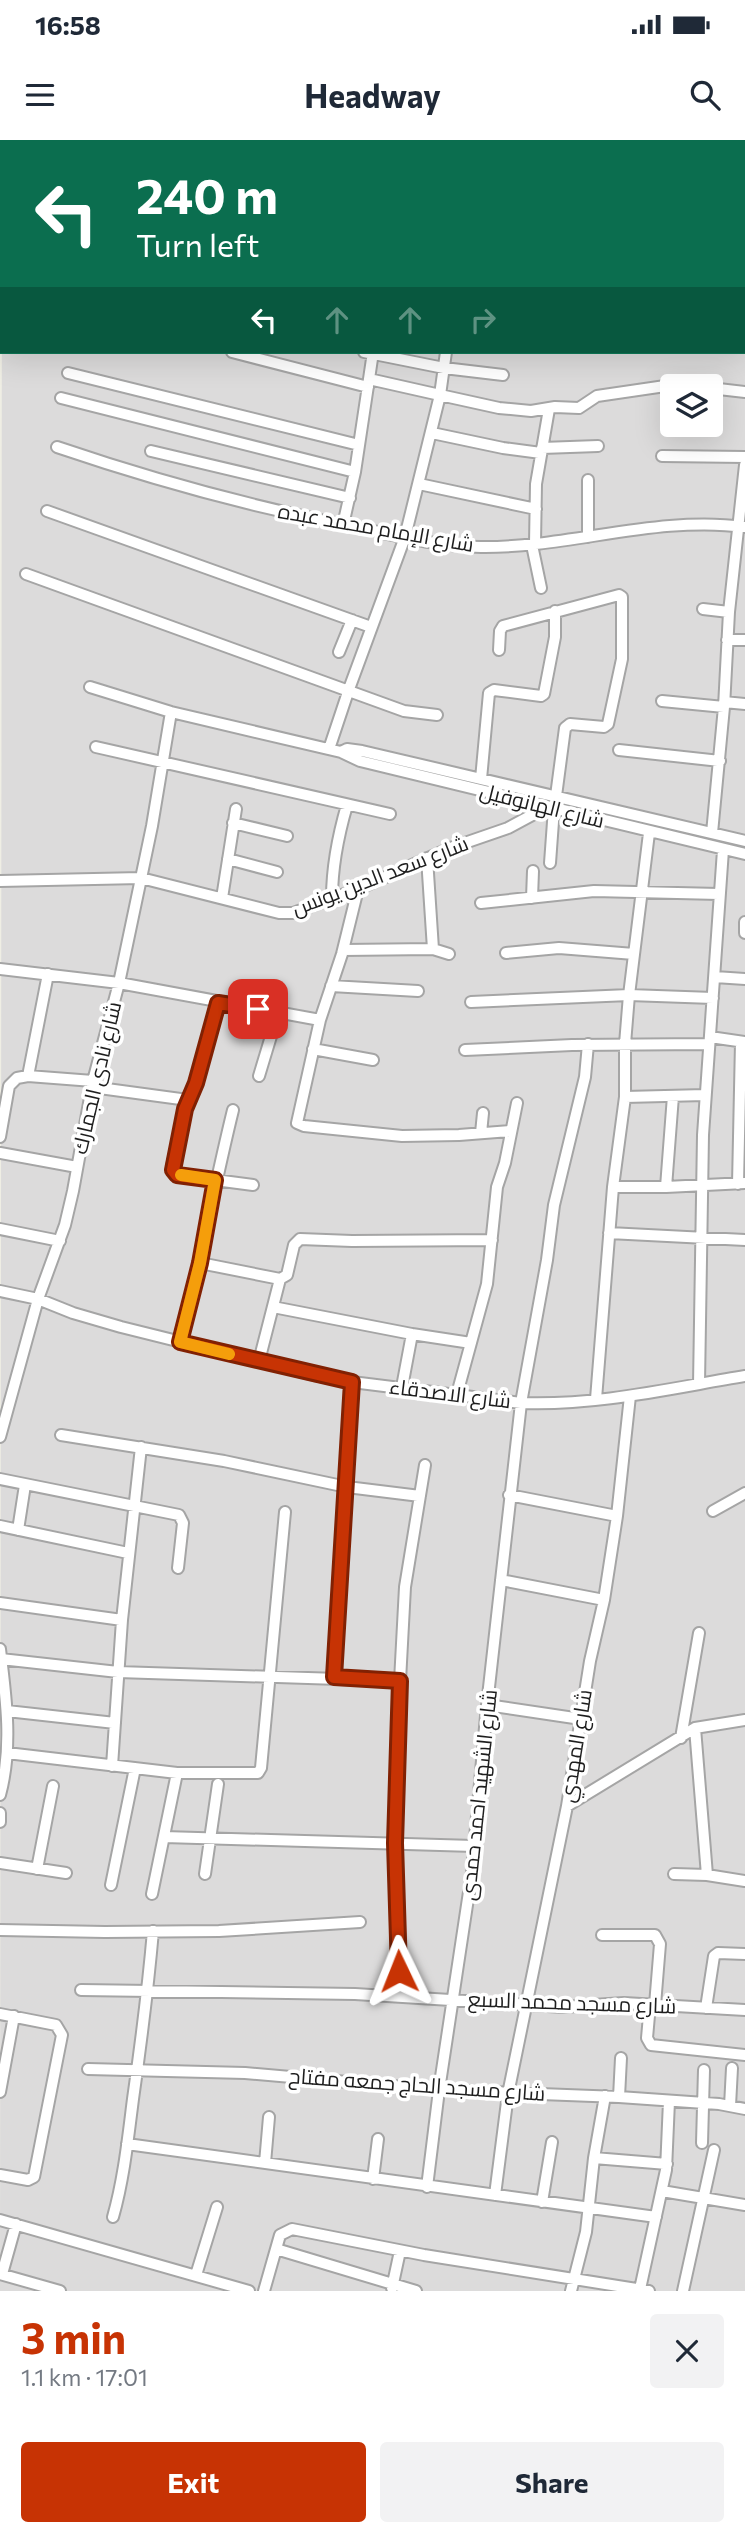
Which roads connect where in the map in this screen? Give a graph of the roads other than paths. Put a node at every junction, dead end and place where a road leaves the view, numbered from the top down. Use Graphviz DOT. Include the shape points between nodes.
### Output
graph roads {
  1 [pos="241,354"];
  2 [pos="370,354"];
  3 [pos="375,354"];
  4 [pos="446,354"];
  5 [pos="444,368"];
  6 [pos="68,373"];
  7 [pos="503,375"];
  8 [pos="368,383"];
  9 [pos="660,388"];
  10 [pos="723,389"];
  11 [pos="745,392"];
  12 [pos="440,396"];
  13 [pos="61,398"];
  14 [pos="549,409"];
  15 [pos="432,433"];
  16 [pos="359,445"];
  17 [pos="598,446"];
  18 [pos="57,447"];
  19 [pos="150,451"];
  20 [pos="541,451"];
  21 [pos="662,456"];
  22 [pos="745,457"];
  23 [pos="745,465"];
  24 [pos="355,472"];
  25 [pos="588,480"];
  26 [pos="419,484"];
  27 [pos="350,498"];
  28 [pos="536,509"];
  29 [pos="47,511"];
  30 [pos="343,525"];
  31 [pos="742,526"];
  32 [pos="405,537"];
  33 [pos="588,537"];
  34 [pos="533,545"];
  35 [pos="26,574"];
  36 [pos="541,587"];
  37 [pos="703,609"];
  38 [pos="555,611"];
  39 [pos="729,612"];
  40 [pos="352,620"];
  41 [pos="371,627"];
  42 [pos="727,640"];
  43 [pos="745,640"];
  44 [pos="499,650"];
  45 [pos="340,652"];
  46 [pos="90,687"];
  47 [pos="349,689"];
  48 [pos="662,701"];
  49 [pos="724,705"];
  50 [pos="745,705"];
  51 [pos="171,712"];
  52 [pos="437,715"];
  53 [pos="96,747"];
  54 [pos="620,750"];
  55 [pos="335,751"];
  56 [pos="720,761"];
  57 [pos="163,763"];
  58 [pos="481,779"];
  59 [pos="555,796"];
  60 [pos="347,805"];
  61 [pos="551,808"];
  62 [pos="236,809"];
  63 [pos="390,814"];
  64 [pos="233,823"];
  65 [pos="649,832"];
  66 [pos="712,833"];
  67 [pos="287,836"];
  68 [pos="745,841"];
  69 [pos="723,850"];
  70 [pos="745,854"];
  71 [pos="228,859"];
  72 [pos="427,859"];
  73 [pos="550,863"];
  74 [pos="533,871"];
  75 [pos="277,872"];
  76 [pos="141,878"];
  77 [pos="0,881"];
  78 [pos="358,889"];
  79 [pos="643,891"];
  80 [pos="719,894"];
  81 [pos="222,898"];
  82 [pos="332,898"];
  83 [pos="532,898"];
  84 [pos="481,903"];
  85 [pos="745,922"];
  86 [pos="745,933"];
  87 [pos="433,949"];
  88 [pos="343,950"];
  89 [pos="506,953"];
  90 [pos="449,954"];
  91 [pos="634,954"];
  92 [pos="0,969"];
  93 [pos="48,974"];
  94 [pos="715,977"];
  95 [pos="745,979"];
  96 [pos="119,983"];
  97 [pos="331,986"];
  98 [pos="418,991"];
  99 [pos="629,995"];
  100 [pos="713,998"];
  101 [pos="471,1002"];
  102 [pos="218,1003"];
  103 [pos="278,1013"];
  104 [pos="320,1020"];
  105 [pos="710,1040"];
  106 [pos="743,1042"];
  107 [pos="588,1044"];
  108 [pos="625,1044"];
  109 [pos="313,1049"];
  110 [pos="465,1050"];
  111 [pos="373,1060"];
  112 [pos="28,1076"];
  113 [pos="259,1076"];
  114 [pos="93,1084"];
  115 [pos="4,1095"];
  116 [pos="705,1095"];
  117 [pos="673,1096"];
  118 [pos="625,1097"];
  119 [pos="188,1100"];
  120 [pos="517,1103"];
  121 [pos="233,1110"];
  122 [pos="483,1113"];
  123 [pos="511,1131"];
  124 [pos="481,1133"];
  125 [pos="0,1138"];
  126 [pos="0,1153"];
  127 [pos="77,1167"];
  128 [pos="215,1180"];
  129 [pos="741,1184"];
  130 [pos="253,1185"];
  131 [pos="702,1186"];
  132 [pos="613,1187"];
  133 [pos="666,1187"];
  134 [pos="0,1229"];
  135 [pos="609,1233"];
  136 [pos="701,1238"];
  137 [pos="492,1240"];
  138 [pos="745,1240"];
  139 [pos="60,1241"];
  140 [pos="200,1263"];
  141 [pos="280,1279"];
  142 [pos="0,1292"];
  143 [pos="38,1299"];
  144 [pos="273,1307"];
  145 [pos="412,1334"];
  146 [pos="180,1342"];
  147 [pos="471,1343"];
  148 [pos="260,1361"];
  149 [pos="745,1376"];
  150 [pos="352,1382"];
  151 [pos="699,1384"];
  152 [pos="402,1387"];
  153 [pos="457,1394"];
  154 [pos="630,1395"];
  155 [pos="596,1399"];
  156 [pos="521,1403"];
  157 [pos="61,1435"];
  158 [pos="0,1437"];
  159 [pos="141,1447"];
  160 [pos="425,1465"];
  161 [pos="0,1479"];
  162 [pos="25,1485"];
  163 [pos="347,1487"];
  164 [pos="745,1493"];
  165 [pos="509,1495"];
  166 [pos="420,1496"];
  167 [pos="133,1506"];
  168 [pos="713,1511"];
  169 [pos="285,1512"];
  170 [pos="617,1516"];
  171 [pos="0,1526"];
  172 [pos="18,1530"];
  173 [pos="128,1553"];
  174 [pos="178,1568"];
  175 [pos="501,1580"];
  176 [pos="604,1600"];
  177 [pos="0,1603"];
  178 [pos="122,1620"];
  179 [pos="699,1633"];
  180 [pos="1,1654"];
  181 [pos="118,1672"];
  182 [pos="270,1677"];
  183 [pos="334,1677"];
  184 [pos="400,1681"];
  185 [pos="487,1706"];
  186 [pos="7,1711"];
  187 [pos="581,1719"];
  188 [pos="745,1720"];
  189 [pos="115,1723"];
  190 [pos="695,1728"];
  191 [pos="681,1738"];
  192 [pos="7,1753"];
  193 [pos="112,1766"];
  194 [pos="135,1768"];
  195 [pos="3,1770"];
  196 [pos="177,1773"];
  197 [pos="218,1784"];
  198 [pos="53,1786"];
  199 [pos="0,1795"];
  200 [pos="567,1806"];
  201 [pos="0,1814"];
  202 [pos="0,1822"];
  203 [pos="164,1837"];
  204 [pos="210,1838"];
  205 [pos="395,1843"];
  206 [pos="474,1846"];
  207 [pos="0,1863"];
  208 [pos="37,1869"];
  209 [pos="66,1873"];
  210 [pos="205,1874"];
  211 [pos="674,1874"];
  212 [pos="707,1875"];
  213 [pos="745,1881"];
  214 [pos="111,1885"];
  215 [pos="152,1894"];
  216 [pos="360,1922"];
  217 [pos="0,1930"];
  218 [pos="153,1931"];
  219 [pos="602,1934"];
  220 [pos="745,1954"];
  221 [pos="81,1990"];
  222 [pos="148,1992"];
  223 [pos="400,1996"];
  224 [pos="454,1999"];
  225 [pos="526,2003"];
  226 [pos="653,2005"];
  227 [pos="706,2008"];
  228 [pos="745,2010"];
  229 [pos="0,2014"];
  230 [pos="14,2017"];
  231 [pos="745,2056"];
  232 [pos="621,2058"];
  233 [pos="2,2066"];
  234 [pos="137,2068"];
  235 [pos="732,2068"];
  236 [pos="88,2069"];
  237 [pos="705,2070"];
  238 [pos="439,2090"];
  239 [pos="0,2092"];
  240 [pos="508,2094"];
  241 [pos="605,2096"];
  242 [pos="619,2097"];
  243 [pos="669,2101"];
  244 [pos="704,2103"];
  245 [pos="730,2106"];
  246 [pos="745,2109"];
  247 [pos="269,2117"];
  248 [pos="378,2139"];
  249 [pos="552,2142"];
  250 [pos="702,2143"];
  251 [pos="127,2144"];
  252 [pos="714,2150"];
  253 [pos="594,2158"];
  254 [pos="265,2163"];
  255 [pos="667,2164"];
  256 [pos="0,2175"];
  257 [pos="373,2179"];
  258 [pos="428,2187"];
  259 [pos="662,2191"];
  260 [pos="495,2195"];
  261 [pos="704,2199"];
  262 [pos="542,2202"];
  263 [pos="745,2205"];
  264 [pos="217,2207"];
  265 [pos="589,2209"];
  266 [pos="113,2217"];
  267 [pos="656,2217"];
  268 [pos="0,2220"];
  269 [pos="16,2224"];
  270 [pos="276,2249"];
  271 [pos="400,2251"];
  272 [pos="1,2274"];
  273 [pos="196,2275"];
  274 [pos="573,2285"];
  275 [pos="392,2288"];
  276 [pos="645,2290"];
  277 [pos="60,2291"];
  278 [pos="249,2291"];
  279 [pos="264,2291"];
  280 [pos="416,2291"];
  281 [pos="683,2291"];
  1 -- 8 [label="street"];
  2 -- 8 [label="street"];
  3 -- 5 [label="street"];
  4 -- 5 [label="street"];
  5 -- 7 [label="street"];
  5 -- 12 [label="street"];
  6 -- 16 [label="street"];
  8 -- 12 [label="street"];
  8 -- 16 [label="street"];
  9 -- 14 [label="street" via="597,396 579,408"];
  10 -- 11 [label="street"];
  12 -- 14 [label="street" via="499,408"];
  12 -- 15 [label="street"];
  13 -- 24 [label="street"];
  14 -- 20 [label="street"];
  15 -- 20 [label="street" via="503,449"];
  15 -- 26 [label="street"];
  16 -- 24 [label="street"];
  17 -- 20 [label="street"];
  18 -- 30 [label="street, شارع الإمام محمد عبده" via="186,488"];
  19 -- 27 [label="street"];
  20 -- 28 [label="street"];
  21 -- 22 [label="street"];
  23 -- 31 [label="street"];
  24 -- 27 [label="street"];
  25 -- 33 [label="street"];
  26 -- 28 [label="street"];
  26 -- 32 [label="street"];
  27 -- 30 [label="street"];
  28 -- 34 [label="street"];
  29 -- 40 [label="street"];
  30 -- 32 [label="street, شارع الإمام محمد عبده"];
  31 -- 33 [label="street, شارع الإمام محمد عبده" via="682,524"];
  31 -- 39 [label="street"];
  32 -- 34 [label="street, شارع الإمام محمد عبده" via="470,547"];
  32 -- 41 [label="street"];
  33 -- 34 [label="street, شارع الإمام محمد عبده"];
  34 -- 36 [label="street"];
  35 -- 47 [label="street"];
  37 -- 39 [label="street"];
  38 -- 44 [label="street" via="503,626"];
  38 -- 58 [label="street" via="555,638 544,694 489,693"];
  38 -- 59 [label="street" via="621,595 621,659 608,724 565,727"];
  39 -- 42 [label="street"];
  40 -- 41 [label="street"];
  40 -- 45 [label="street"];
  41 -- 47 [label="street"];
  42 -- 43 [label="street"];
  42 -- 49 [label="street"];
  46 -- 51 [label="street, شارع الهانوفيل"];
  47 -- 52 [label="street" via="404,710"];
  47 -- 55 [label="street"];
  48 -- 49 [label="street"];
  49 -- 50 [label="street"];
  49 -- 56 [label="street"];
  51 -- 55 [label="street, شارع الهانوفيل"];
  51 -- 57 [label="street, شارع نادى الجمارك"];
  53 -- 57 [label="street"];
  54 -- 56 [label="street"];
  55 -- 58 [label="street, شارع الهانوفيل" via="354,750"];
  55 -- 61 [label="street, شارع الهانوفيل"];
  56 -- 66 [label="street"];
  57 -- 60 [label="street"];
  57 -- 76 [label="street, شارع نادى الجمارك"];
  58 -- 59 [label="street, شارع الهانوفيل"];
  59 -- 66 [label="street, شارع الهانوفيل"];
  60 -- 63 [label="street"];
  60 -- 82 [label="street" via="335,855"];
  61 -- 65 [label="street, شارع الهانوفيل"];
  61 -- 72 [label="street, شارع سعد الدين يونس"];
  61 -- 73 [label="street"];
  62 -- 64 [label="street"];
  64 -- 67 [label="street"];
  64 -- 71 [label="street"];
  65 -- 69 [label="street, شارع الهانوفيل"];
  65 -- 79 [label="street"];
  66 -- 68 [label="street, شارع الهانوفيل"];
  69 -- 70 [label="street, شارع الهانوفيل"];
  69 -- 80 [label="street"];
  71 -- 75 [label="street"];
  71 -- 81 [label="street"];
  72 -- 78 [label="street, شارع سعد الدين يونس"];
  72 -- 87 [label="street"];
  74 -- 83 [label="street"];
  76 -- 77 [label="street, شارع سعد الدين يونس"];
  76 -- 81 [label="street, شارع سعد الدين يونس"];
  76 -- 96 [label="street, شارع نادى الجمارك"];
  78 -- 82 [label="street, شارع سعد الدين يونس"];
  78 -- 88 [label="street"];
  79 -- 80 [label="street"];
  79 -- 83 [label="street"];
  79 -- 91 [label="street"];
  80 -- 94 [label="street"];
  81 -- 82 [label="street, شارع سعد الدين يونس" via="286,914"];
  83 -- 84 [label="street"];
  85 -- 86 [label="street"];
  87 -- 88 [label="street"];
  87 -- 90 [label="street"];
  88 -- 97 [label="street"];
  89 -- 91 [label="street" via="559,948"];
  91 -- 99 [label="street"];
  92 -- 93 [label="street"];
  93 -- 96 [label="street"];
  93 -- 112 [label="street"];
  94 -- 95 [label="street"];
  94 -- 100 [label="street"];
  96 -- 102 [label="street"];
  96 -- 114 [label="street, شارع نادى الجمارك"];
  97 -- 98 [label="street"];
  97 -- 104 [label="street"];
  99 -- 100 [label="street"];
  99 -- 101 [label="street"];
  99 -- 108 [label="street"];
  100 -- 105 [label="street"];
  102 -- 103 [label="street"];
  102 -- 119 [label="street"];
  103 -- 104 [label="street"];
  103 -- 113 [label="street"];
  104 -- 109 [label="street"];
  105 -- 106 [label="street"];
  105 -- 108 [label="street"];
  105 -- 116 [label="street"];
  106 -- 129 [label="street"];
  107 -- 108 [label="street"];
  107 -- 110 [label="street"];
  107 -- 156 [label="street, شارع الشهيد احمد حمدى" via="585,1077 559,1179"];
  108 -- 118 [label="street"];
  109 -- 111 [label="street"];
  109 -- 124 [label="street" via="297,1123 402,1136"];
  112 -- 114 [label="street"];
  112 -- 115 [label="street" via="17,1078"];
  114 -- 119 [label="street"];
  114 -- 127 [label="street, شارع نادى الجمارك"];
  115 -- 125 [label="street"];
  116 -- 117 [label="street"];
  116 -- 131 [label="street"];
  117 -- 118 [label="street"];
  117 -- 133 [label="street"];
  118 -- 132 [label="street"];
  119 -- 128 [label="street" via="173,1170 177,1175"];
  120 -- 123 [label="street"];
  121 -- 128 [label="street"];
  122 -- 124 [label="street"];
  123 -- 124 [label="street"];
  123 -- 137 [label="street" via="497,1187"];
  126 -- 127 [label="street"];
  127 -- 139 [label="street, شارع نادى الجمارك"];
  128 -- 130 [label="street"];
  128 -- 140 [label="street"];
  129 -- 131 [label="street"];
  131 -- 133 [label="street"];
  131 -- 136 [label="street"];
  132 -- 133 [label="street"];
  132 -- 135 [label="street"];
  134 -- 139 [label="street"];
  135 -- 136 [label="street"];
  135 -- 155 [label="street"];
  136 -- 138 [label="street"];
  136 -- 151 [label="street"];
  137 -- 141 [label="street" via="300,1239 294,1245 287,1275"];
  137 -- 147 [label="street" via="487,1284"];
  139 -- 143 [label="street, شارع نادى الجمارك"];
  140 -- 141 [label="street"];
  140 -- 146 [label="street"];
  141 -- 144 [label="street"];
  142 -- 143 [label="street, شارع الاصدقاء"];
  143 -- 146 [label="street, شارع الاصدقاء"];
  143 -- 158 [label="street, شارع نادى الجمارك"];
  144 -- 145 [label="street"];
  144 -- 148 [label="street"];
  145 -- 147 [label="street"];
  145 -- 152 [label="street"];
  146 -- 148 [label="street, شارع الاصدقاء"];
  147 -- 153 [label="street"];
  148 -- 150 [label="street, شارع الاصدقاء"];
  149 -- 151 [label="street, شارع الاصدقاء"];
  150 -- 152 [label="street, شارع الاصدقاء"];
  150 -- 163 [label="street"];
  151 -- 154 [label="street, شارع الاصدقاء"];
  152 -- 153 [label="street, شارع الاصدقاء"];
  153 -- 156 [label="street, شارع الاصدقاء"];
  154 -- 155 [label="street, شارع الاصدقاء"];
  154 -- 170 [label="street, شارع المهدي"];
  155 -- 156 [label="street, شارع الاصدقاء"];
  156 -- 165 [label="street, شارع الشهيد احمد حمدى"];
  157 -- 159 [label="street"];
  159 -- 163 [label="street"];
  159 -- 167 [label="street"];
  160 -- 166 [label="street"];
  161 -- 162 [label="street"];
  162 -- 167 [label="street"];
  162 -- 172 [label="street"];
  163 -- 166 [label="street"];
  163 -- 183 [label="street"];
  164 -- 168 [label="street"];
  165 -- 170 [label="street"];
  165 -- 175 [label="street, شارع الشهيد احمد حمدى"];
  166 -- 184 [label="street" via="405,1587"];
  167 -- 173 [label="street"];
  167 -- 174 [label="street" via="182,1518"];
  169 -- 182 [label="street"];
  170 -- 176 [label="street, شارع المهدي"];
  171 -- 172 [label="street"];
  172 -- 173 [label="street"];
  173 -- 178 [label="street"];
  175 -- 176 [label="street"];
  175 -- 185 [label="street, شارع الشهيد احمد حمدى"];
  176 -- 187 [label="street, شارع المهدي"];
  177 -- 178 [label="street"];
  178 -- 181 [label="street"];
  179 -- 191 [label="street"];
  180 -- 181 [label="street"];
  180 -- 186 [label="street"];
  181 -- 182 [label="street"];
  181 -- 189 [label="street"];
  182 -- 183 [label="street"];
  182 -- 196 [label="street" via="261,1771"];
  183 -- 184 [label="street"];
  184 -- 205 [label="street"];
  185 -- 187 [label="street"];
  185 -- 206 [label="street, شارع الشهيد احمد حمدى"];
  186 -- 189 [label="street"];
  186 -- 192 [label="street"];
  187 -- 200 [label="street, شارع المهدي"];
  188 -- 190 [label="street"];
  189 -- 193 [label="street"];
  190 -- 191 [label="street"];
  190 -- 212 [label="street"];
  191 -- 200 [label="street"];
  192 -- 193 [label="street"];
  192 -- 195 [label="street"];
  193 -- 194 [label="street"];
  194 -- 196 [label="street"];
  194 -- 214 [label="street"];
  195 -- 199 [label="street"];
  196 -- 203 [label="street"];
  197 -- 204 [label="street"];
  198 -- 208 [label="street"];
  200 -- 225 [label="street, شارع المهدي"];
  201 -- 202 [label="street"];
  203 -- 204 [label="street"];
  203 -- 215 [label="street"];
  204 -- 205 [label="street"];
  204 -- 210 [label="street"];
  205 -- 206 [label="street"];
  205 -- 223 [label="street"];
  206 -- 224 [label="street, شارع الشهيد احمد حمدى"];
  207 -- 208 [label="street"];
  208 -- 209 [label="street"];
  211 -- 212 [label="street"];
  212 -- 213 [label="street"];
  216 -- 218 [label="street"];
  217 -- 218 [label="street"];
  218 -- 222 [label="street"];
  219 -- 226 [label="street" via="658,1939"];
  220 -- 227 [label="street" via="716,1954"];
  221 -- 222 [label="street, شارع مسجد محمد السبع"];
  222 -- 223 [label="street, شارع مسجد محمد السبع"];
  222 -- 234 [label="street"];
  223 -- 224 [label="street, شارع مسجد محمد السبع"];
  224 -- 225 [label="street, شارع مسجد محمد السبع"];
  224 -- 238 [label="street, شارع الشهيد احمد حمدى"];
  225 -- 226 [label="street, شارع مسجد محمد السبع"];
  225 -- 240 [label="street, شارع المهدي"];
  226 -- 227 [label="street, شارع مسجد محمد السبع"];
  226 -- 231 [label="street" via="647,2038 651,2045"];
  227 -- 228 [label="street, شارع مسجد محمد السبع"];
  229 -- 230 [label="street"];
  230 -- 233 [label="street"];
  230 -- 256 [label="street" via="56,2025 62,2035 34,2177"];
  232 -- 242 [label="street"];
  233 -- 239 [label="street"];
  234 -- 236 [label="street, شارع مسجد الحاج جمعه مفتاح"];
  234 -- 238 [label="street, شارع مسجد الحاج جمعه مفتاح"];
  234 -- 251 [label="street"];
  235 -- 245 [label="street"];
  237 -- 244 [label="street"];
  238 -- 240 [label="street, شارع مسجد الحاج جمعه مفتاح"];
  238 -- 258 [label="street, شارع الشهيد احمد حمدى"];
  240 -- 241 [label="street, شارع مسجد الحاج جمعه مفتاح"];
  240 -- 260 [label="street, شارع المهدي"];
  241 -- 242 [label="street, شارع مسجد الحاج جمعه مفتاح"];
  241 -- 253 [label="street"];
  242 -- 243 [label="street, شارع مسجد الحاج جمعه مفتاح"];
  243 -- 244 [label="street, شارع مسجد الحاج جمعه مفتاح"];
  243 -- 255 [label="street"];
  244 -- 245 [label="street, شارع مسجد الحاج جمعه مفتاح"];
  244 -- 250 [label="street"];
  245 -- 246 [label="street, شارع مسجد الحاج جمعه مفتاح"];
  247 -- 254 [label="street"];
  248 -- 257 [label="street"];
  249 -- 262 [label="street"];
  251 -- 254 [label="street"];
  251 -- 266 [label="street"];
  252 -- 261 [label="street"];
  253 -- 255 [label="street"];
  253 -- 265 [label="street"];
  254 -- 257 [label="street"];
  255 -- 259 [label="street"];
  257 -- 258 [label="street"];
  258 -- 260 [label="street"];
  259 -- 261 [label="street"];
  259 -- 267 [label="street"];
  260 -- 262 [label="street"];
  261 -- 263 [label="street"];
  261 -- 281 [label="street"];
  262 -- 265 [label="street"];
  264 -- 273 [label="street"];
  265 -- 267 [label="street"];
  265 -- 274 [label="street"];
  267 -- 276 [label="street"];
  268 -- 269 [label="street"];
  269 -- 272 [label="street"];
  269 -- 273 [label="street"];
  270 -- 271 [label="street" via="280,2235 292,2229"];
  270 -- 275 [label="street"];
  270 -- 279 [label="street"];
  271 -- 274 [label="street"];
  271 -- 275 [label="street"];
  272 -- 277 [label="street"];
  273 -- 278 [label="street"];
  274 -- 276 [label="street"];
  275 -- 280 [label="street"];
}
